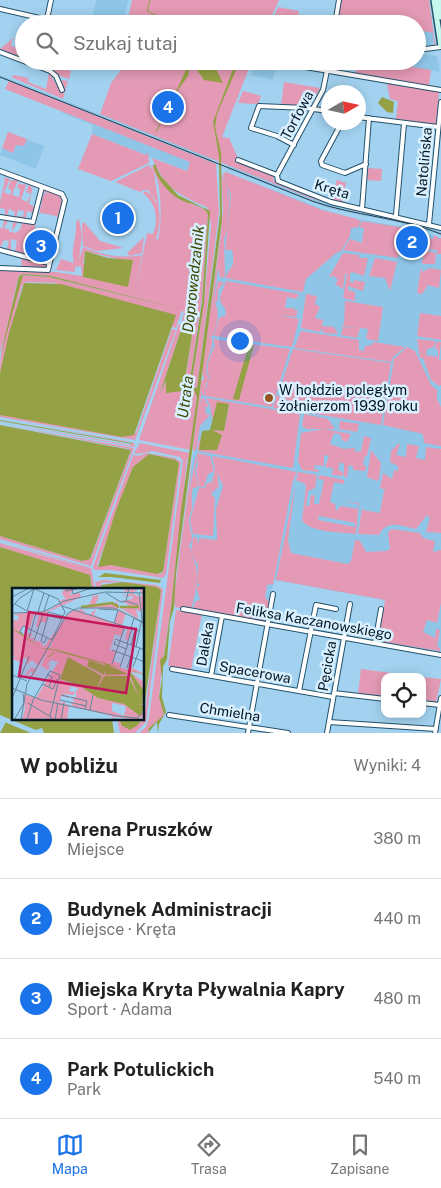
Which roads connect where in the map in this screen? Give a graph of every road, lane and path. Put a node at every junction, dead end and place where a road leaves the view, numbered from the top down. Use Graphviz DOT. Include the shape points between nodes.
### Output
graph roads {
  1 [pos="52,0"];
  2 [pos="339,0"];
  3 [pos="434,0"];
  4 [pos="439,0"];
  5 [pos="0,9"];
  6 [pos="28,15"];
  7 [pos="48,15"];
  8 [pos="336,15"];
  9 [pos="441,18"];
  10 [pos="441,47"];
  11 [pos="426,49"];
  12 [pos="0,52"];
  13 [pos="15,58"];
  14 [pos="46,70"];
  15 [pos="321,70"];
  16 [pos="327,71"];
  17 [pos="62,90"];
  18 [pos="441,90"];
  19 [pos="441,102"];
  20 [pos="313,109"];
  21 [pos="321,111"];
  22 [pos="366,117"];
  23 [pos="370,118"];
  24 [pos="440,119"];
  25 [pos="404,124"];
  26 [pos="438,127"];
  27 [pos="338,130"];
  28 [pos="294,145"];
  29 [pos="238,160"];
  30 [pos="366,164"];
  31 [pos="0,172"];
  32 [pos="277,176"];
  33 [pos="42,187"];
  34 [pos="362,209"];
  35 [pos="396,216"];
  36 [pos="0,217"];
  37 [pos="429,224"];
  38 [pos="441,228"];
  39 [pos="0,250"];
  40 [pos="50,263"];
  41 [pos="0,268"];
  42 [pos="273,594"];
  43 [pos="316,599"];
  44 [pos="350,604"];
  45 [pos="316,605"];
  46 [pos="381,608"];
  47 [pos="183,609"];
  48 [pos="336,609"];
  49 [pos="222,616"];
  50 [pos="268,624"];
  51 [pos="310,632"];
  52 [pos="344,638"];
  53 [pos="375,643"];
  54 [pos="441,655"];
  55 [pos="172,669"];
  56 [pos="211,676"];
  57 [pos="257,684"];
  58 [pos="299,691"];
  59 [pos="333,695"];
  60 [pos="381,698"];
  61 [pos="441,698"];
  62 [pos="426,703"];
  63 [pos="440,705"];
  64 [pos="169,715"];
  65 [pos="329,722"];
  66 [pos="250,726"];
  67 [pos="435,731"];
  68 [pos="248,733"];
  69 [pos="286,733"];
  70 [pos="327,733"];
  1 -- 7 [label="street"];
  2 -- 8 [label="street"];
  3 -- 10 [label="main road"];
  4 -- 9 [label="main road"];
  5 -- 6 [label="street"];
  10 -- 11 [label="street"];
  12 -- 13 [label="street"];
  14 -- 17 [label="street" via="51,72"];
  15 -- 16 [label="street"];
  16 -- 18 [label="street"];
  16 -- 20 [label="street, Torfowa" via="323,90"];
  19 -- 24 [label="street, Natolińska"];
  20 -- 21 [label="street"];
  20 -- 28 [label="street, Torfowa"];
  20 -- 28 [label="street" via="258,108 252,128"];
  22 -- 23 [label="street"];
  23 -- 25 [label="street"];
  23 -- 30 [label="street"];
  24 -- 26 [label="street, Natolińska"];
  25 -- 26 [label="street"];
  25 -- 35 [label="street"];
  26 -- 37 [label="street, Natolińska"];
  27 -- 30 [label="street" via="321,161 322,165 345,173"];
  28 -- 32 [label="street, Torfowa"];
  29 -- 32 [label="street, Kręta"];
  30 -- 34 [label="street"];
  31 -- 33 [label="street"];
  32 -- 34 [label="street, Kręta" via="278,182 287,186 324,200"];
  33 -- 36 [label="street" via="33,222"];
  33 -- 40 [label="street" via="63,195 65,202"];
  34 -- 35 [label="street, Kręta"];
  35 -- 37 [label="street, Kręta"];
  37 -- 38 [label="street, Kręta"];
  39 -- 40 [label="street"];
  40 -- 41 [label="street" via="48,270"];
  42 -- 50 [label="street"];
  43 -- 45 [label="street"];
  44 -- 52 [label="street, Pęcicka"];
  45 -- 48 [label="street"];
  45 -- 51 [label="street"];
  46 -- 53 [label="street"];
  47 -- 49 [label="street, Feliksa Kaczanowskiego"];
  49 -- 50 [label="street, Feliksa Kaczanowskiego"];
  49 -- 56 [label="street, Daleka"];
  50 -- 51 [label="street, Feliksa Kaczanowskiego"];
  50 -- 57 [label="street"];
  51 -- 52 [label="street, Feliksa Kaczanowskiego"];
  51 -- 58 [label="street"];
  52 -- 53 [label="street, Feliksa Kaczanowskiego"];
  52 -- 59 [label="street, Pęcicka"];
  53 -- 54 [label="street, Feliksa Kaczanowskiego"];
  55 -- 56 [label="street, Spacerowa"];
  56 -- 57 [label="street, Spacerowa"];
  57 -- 58 [label="street, Spacerowa"];
  57 -- 66 [label="street"];
  58 -- 59 [label="street, Spacerowa"];
  59 -- 60 [label="street, Spacerowa"];
  59 -- 65 [label="street, Pęcicka"];
  61 -- 63 [label="street"];
  62 -- 63 [label="street"];
  63 -- 67 [label="street"];
  64 -- 66 [label="street, Chmielna"];
  65 -- 67 [label="street"];
  65 -- 70 [label="street, Pęcicka"];
  66 -- 68 [label="street"];
  66 -- 69 [label="street, Chmielna"];
}
